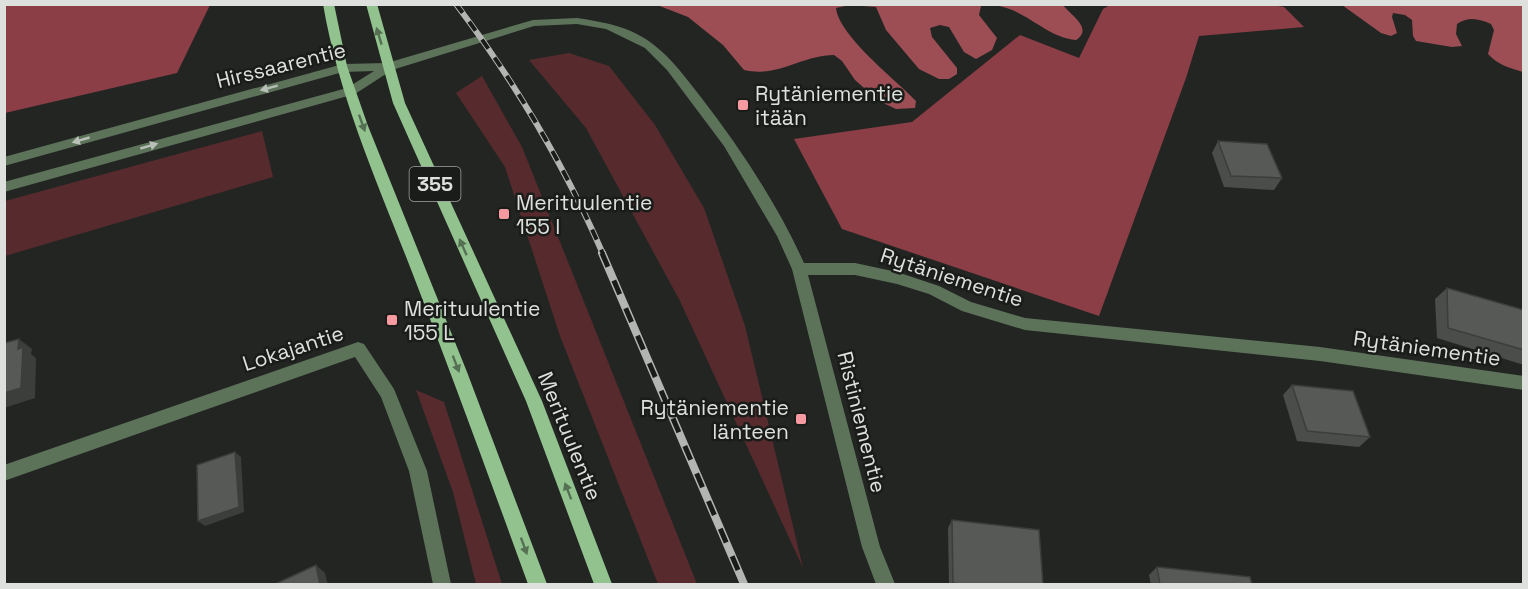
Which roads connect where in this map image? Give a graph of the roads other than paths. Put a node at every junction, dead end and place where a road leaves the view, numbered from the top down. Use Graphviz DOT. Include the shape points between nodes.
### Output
graph roads {
  1 [pos="328,4"];
  2 [pos="371,4"];
  3 [pos="388,67"];
  4 [pos="343,68"];
  5 [pos="351,91"];
  6 [pos="4,162"];
  7 [pos="4,187"];
  8 [pos="799,269"];
  9 [pos="1524,383"];
  10 [pos="4,474"];
  11 [pos="442,585"];
  12 [pos="538,585"];
  13 [pos="603,585"];
  14 [pos="885,585"];
  1 -- 4 [label="main road, 355"];
  3 -- 2 [label="main road, Merituulentie / 355, one-way"];
  3 -- 4 [label="street, Hirssaarentie"];
  3 -- 5 [label="street, Hirssaarentie"];
  3 -- 8 [label="street" via="533,23 577,21 619,31 649,46 670,67 729,143 784,235"];
  13 -- 3 [label="main road, Merituulentie / 355, one-way" via="534,401 407,122"];
  4 -- 5 [label="main road, 355"];
  4 -- 6 [label="street, Hirssaarentie, one-way"];
  7 -- 5 [label="street, Hirssaarentie, one-way"];
  5 -- 12 [label="main road, 355, one-way"];
  8 -- 9 [label="street, Rytäniementie" via="855,269 897,278 934,290 967,307 1025,324 1320,354"];
  8 -- 14 [label="street, Ristiniementie" via="871,547"];
  10 -- 11 [label="street, Lokajantie" via="358,349 388,394 418,471"];
}
